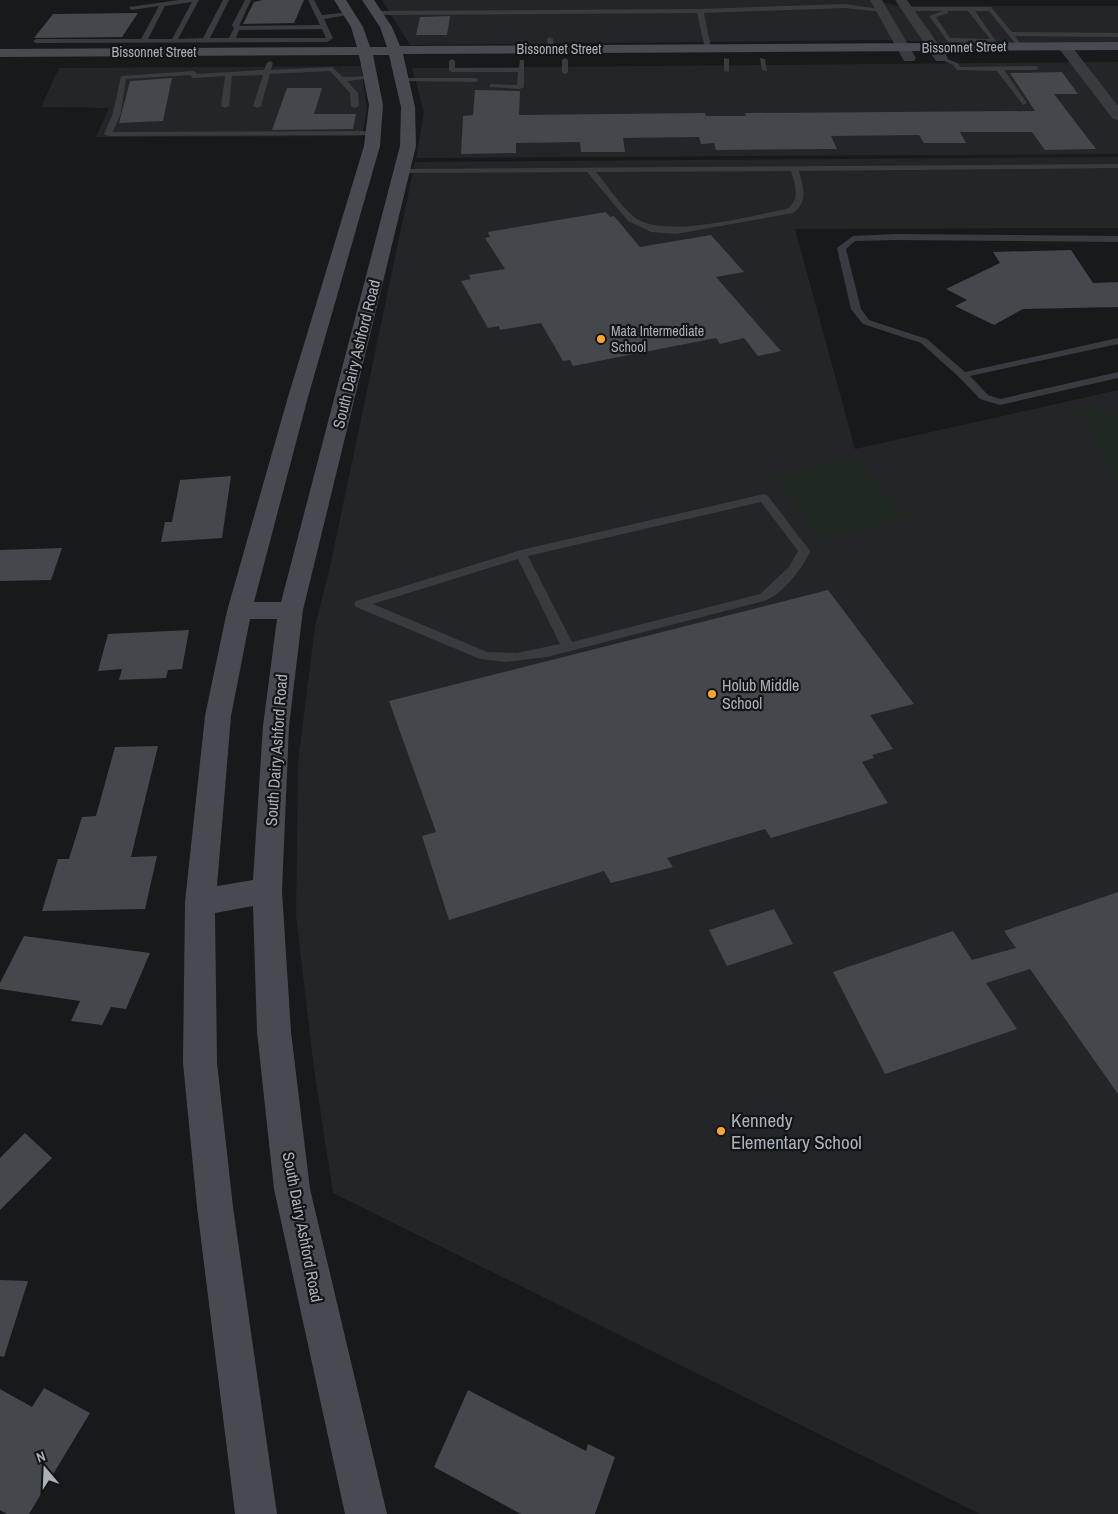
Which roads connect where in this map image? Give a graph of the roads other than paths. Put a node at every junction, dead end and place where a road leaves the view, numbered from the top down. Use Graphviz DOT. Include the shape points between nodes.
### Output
graph roads {
  1 [pos="195,0"];
  2 [pos="226,0"];
  3 [pos="248,0"];
  4 [pos="312,0"];
  5 [pos="340,0"];
  6 [pos="368,0"];
  7 [pos="163,4"];
  8 [pos="879,5"];
  9 [pos="905,5"];
  10 [pos="401,6"];
  11 [pos="131,8"];
  12 [pos="971,10"];
  13 [pos="700,11"];
  14 [pos="406,12"];
  15 [pos="377,13"];
  16 [pos="350,14"];
  17 [pos="322,17"];
  18 [pos="1035,26"];
  19 [pos="326,27"];
  20 [pos="238,28"];
  21 [pos="1118,35"];
  22 [pos="142,40"];
  23 [pos="174,40"];
  24 [pos="206,40"];
  25 [pos="1015,40"];
  26 [pos="36,41"];
  27 [pos="991,42"];
  28 [pos="234,44"];
  29 [pos="1057,46"];
  30 [pos="1118,46"];
  31 [pos="708,48"];
  32 [pos="937,52"];
  33 [pos="0,53"];
  34 [pos="906,53"];
  35 [pos="366,56"];
  36 [pos="397,56"];
  37 [pos="1118,57"];
  38 [pos="726,59"];
  39 [pos="154,60"];
  40 [pos="0,64"];
  41 [pos="1004,65"];
  42 [pos="333,66"];
  43 [pos="268,68"];
  44 [pos="1036,68"];
  45 [pos="451,71"];
  46 [pos="522,71"];
  47 [pos="229,75"];
  48 [pos="371,78"];
  49 [pos="342,79"];
  50 [pos="402,80"];
  51 [pos="354,93"];
  52 [pos="374,93"];
  53 [pos="1023,103"];
  54 [pos="225,106"];
  55 [pos="258,106"];
  56 [pos="355,106"];
  57 [pos="1118,116"];
  58 [pos="373,139"];
  59 [pos="408,146"];
  60 [pos="1118,166"];
  61 [pos="794,168"];
  62 [pos="589,169"];
  63 [pos="402,171"];
  64 [pos="1118,239"];
  65 [pos="361,253"];
  66 [pos="1118,341"];
  67 [pos="963,375"];
  68 [pos="1118,376"];
  69 [pos="321,397"];
  70 [pos="521,554"];
  71 [pos="290,610"];
  72 [pos="239,611"];
  73 [pos="568,647"];
  74 [pos="267,891"];
  75 [pos="200,902"];
  76 [pos="256,1514"];
  77 [pos="366,1514"];
  1 -- 7 [label="lane"];
  1 -- 23 [label="lane"];
  2 -- 24 [label="lane"];
  3 -- 20 [label="lane" via="235,25"];
  4 -- 17 [label="lane"];
  5 -- 16 [label="main road, South Dairy Ashford Road"];
  6 -- 15 [label="main road, South Dairy Ashford Road"];
  7 -- 11 [label="lane"];
  7 -- 22 [label="lane"];
  8 -- 9 [label="street"];
  8 -- 13 [label="lane"];
  8 -- 34 [label="street"];
  9 -- 12 [label="lane"];
  9 -- 32 [label="street"];
  10 -- 14 [label="lane"];
  12 -- 25 [label="lane" via="991,9"];
  12 -- 27 [label="lane"];
  12 -- 27 [label="lane" via="940,12 932,16 948,40"];
  13 -- 14 [label="lane" via="417,9"];
  13 -- 31 [label="lane"];
  14 -- 15 [label="lane"];
  15 -- 16 [label="main road"];
  15 -- 36 [label="main road, South Dairy Ashford Road"];
  16 -- 17 [label="lane"];
  16 -- 35 [label="main road, South Dairy Ashford Road" via="362,37"];
  17 -- 19 [label="lane"];
  18 -- 29 [label="lane"];
  19 -- 20 [label="lane"];
  19 -- 28 [label="lane" via="330,38 327,40"];
  20 -- 28 [label="lane"];
  21 -- 29 [label="lane"];
  22 -- 26 [label="lane"];
  22 -- 39 [label="lane"];
  23 -- 24 [label="lane"];
  23 -- 39 [label="lane"];
  24 -- 28 [label="lane"];
  25 -- 27 [label="main road, Bissonnet Street"];
  25 -- 29 [label="main road, Bissonnet Street"];
  27 -- 32 [label="main road, Bissonnet Street"];
  28 -- 35 [label="main road, Bissonnet Street"];
  28 -- 39 [label="main road, Bissonnet Street"];
  29 -- 30 [label="main road, Bissonnet Street"];
  29 -- 37 [label="main road, Bissonnet Street"];
  29 -- 41 [label="main road, Bissonnet Street"];
  29 -- 57 [label="street"];
  31 -- 36 [label="main road, Bissonnet Street" via="551,44"];
  31 -- 38 [label="main road, Bissonnet Street"];
  32 -- 34 [label="main road, Bissonnet Street"];
  32 -- 41 [label="main road, Bissonnet Street"];
  33 -- 39 [label="main road, Bissonnet Street"];
  34 -- 38 [label="main road, Bissonnet Street"];
  34 -- 38 [label="main road, Bissonnet Street" via="763,65"];
  35 -- 36 [label="main road, Bissonnet Street"];
  35 -- 42 [label="main road, Bissonnet Street"];
  35 -- 48 [label="main road, South Dairy Ashford Road"];
  36 -- 45 [label="main road, Bissonnet Street"];
  36 -- 50 [label="main road, South Dairy Ashford Road"];
  38 -- 46 [label="main road, Bissonnet Street"];
  39 -- 40 [label="main road, Bissonnet Street"];
  39 -- 43 [label="main road, Bissonnet Street"];
  39 -- 47 [label="lane" via="193,75"];
  39 -- 58 [label="lane" via="123,77 117,113 108,134"];
  41 -- 44 [label="lane"];
  41 -- 53 [label="lane"];
  42 -- 43 [label="main road, Bissonnet Street"];
  42 -- 49 [label="lane"];
  43 -- 47 [label="lane"];
  43 -- 55 [label="lane"];
  45 -- 45 [label="lane" via="450,86 476,80"];
  45 -- 46 [label="main road, Bissonnet Street"];
  45 -- 50 [label="lane"];
  46 -- 46 [label="lane" via="520,86 491,80"];
  47 -- 54 [label="lane"];
  48 -- 49 [label="lane"];
  48 -- 52 [label="main road, South Dairy Ashford Road"];
  49 -- 51 [label="lane"];
  50 -- 59 [label="main road, South Dairy Ashford Road" via="408,107"];
  51 -- 52 [label="lane"];
  51 -- 56 [label="lane"];
  52 -- 58 [label="main road, South Dairy Ashford Road"];
  58 -- 59 [label="main road"];
  58 -- 65 [label="main road, South Dairy Ashford Road"];
  59 -- 63 [label="main road, South Dairy Ashford Road"];
  60 -- 61 [label="lane"];
  61 -- 62 [label="lane"];
  61 -- 62 [label="lane" via="801,193 797,206 790,211 663,231 639,225 631,219"];
  62 -- 63 [label="lane"];
  63 -- 65 [label="main road, South Dairy Ashford Road"];
  64 -- 67 [label="lane" via="895,237 853,239 841,248 856,309 866,322 924,341"];
  65 -- 69 [label="main road, South Dairy Ashford Road"];
  65 -- 69 [label="main road, South Dairy Ashford Road"];
  66 -- 67 [label="lane"];
  67 -- 68 [label="lane" via="984,397 1000,402"];
  69 -- 71 [label="main road, South Dairy Ashford Road"];
  69 -- 72 [label="main road, South Dairy Ashford Road"];
  70 -- 73 [label="lane"];
  70 -- 73 [label="lane" via="360,604 485,656 504,660"];
  70 -- 73 [label="lane" via="764,498 804,552 803,558 764,597"];
  71 -- 72 [label="main road"];
  71 -- 74 [label="main road, South Dairy Ashford Road" via="276,726"];
  72 -- 75 [label="main road, South Dairy Ashford Road" via="218,716"];
  74 -- 75 [label="main road"];
  74 -- 77 [label="main road, South Dairy Ashford Road" via="274,1032 292,1188"];
  75 -- 76 [label="main road, South Dairy Ashford Road" via="200,1063 215,1207"];
}
